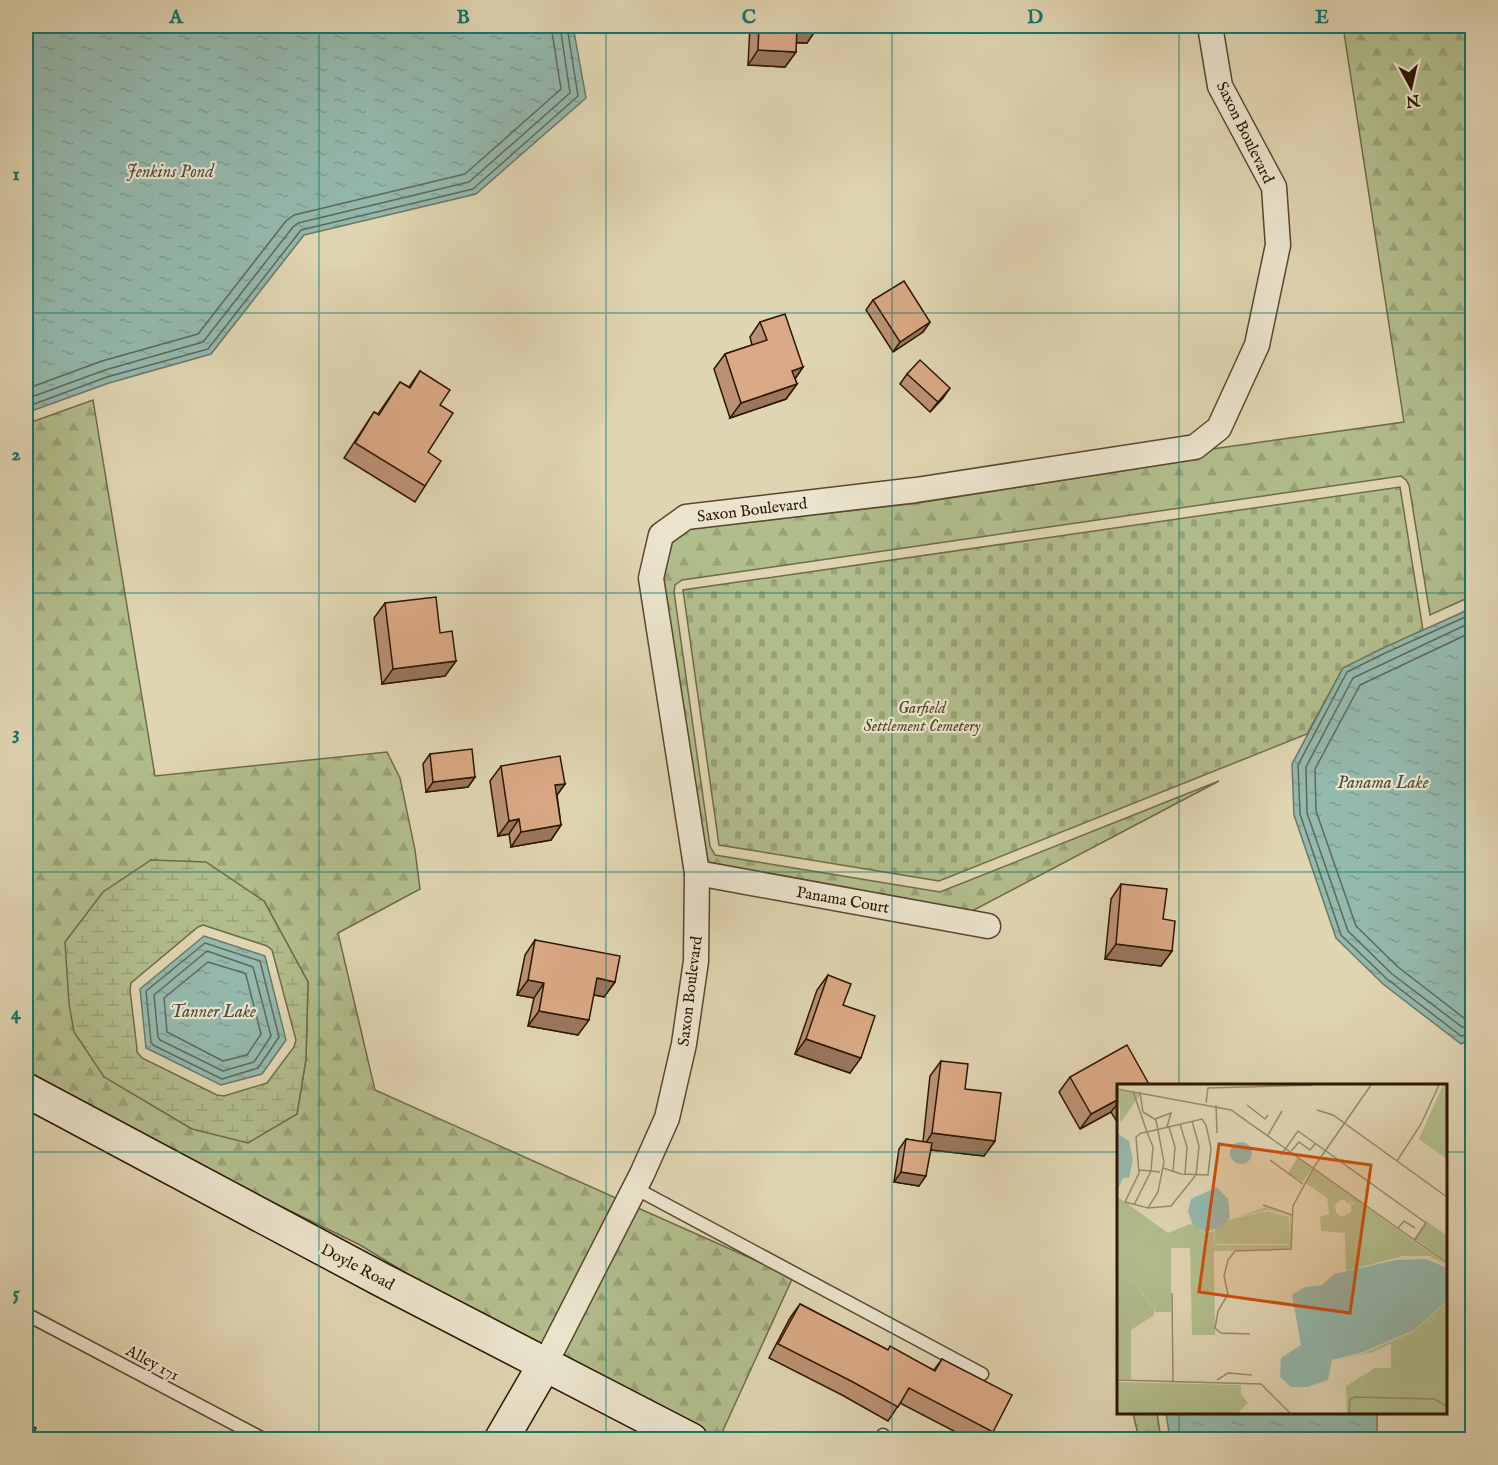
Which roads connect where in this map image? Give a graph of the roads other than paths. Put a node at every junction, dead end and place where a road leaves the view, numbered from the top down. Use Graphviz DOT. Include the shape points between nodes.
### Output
graph roads {
  1 [pos="1210,26"];
  2 [pos="697,873"];
  3 [pos="988,926"];
  4 [pos="26,1090"];
  5 [pos="635,1188"];
  6 [pos="26,1314"];
  7 [pos="545,1364"];
  8 [pos="982,1374"];
  9 [pos="265,1440"];
  10 [pos="501,1440"];
  11 [pos="691,1440"];
  1 -- 2 [label="street, Saxon Boulevard" via="1220,86 1274,187 1278,245 1257,345 1219,428 1195,447 916,490 686,517 661,535 651,578"];
  2 -- 3 [label="street, Panama Court"];
  2 -- 5 [label="street, Saxon Boulevard" via="696,961 684,1044 667,1118"];
  4 -- 7 [label="main road, Doyle Road"];
  5 -- 7 [label="street, Saxon Boulevard"];
  5 -- 8 [label="lane"];
  6 -- 9 [label="lane, Alley 171"];
  7 -- 10 [label="main road, Saxon Boulevard"];
  7 -- 11 [label="main road, Doyle Road"];
}
